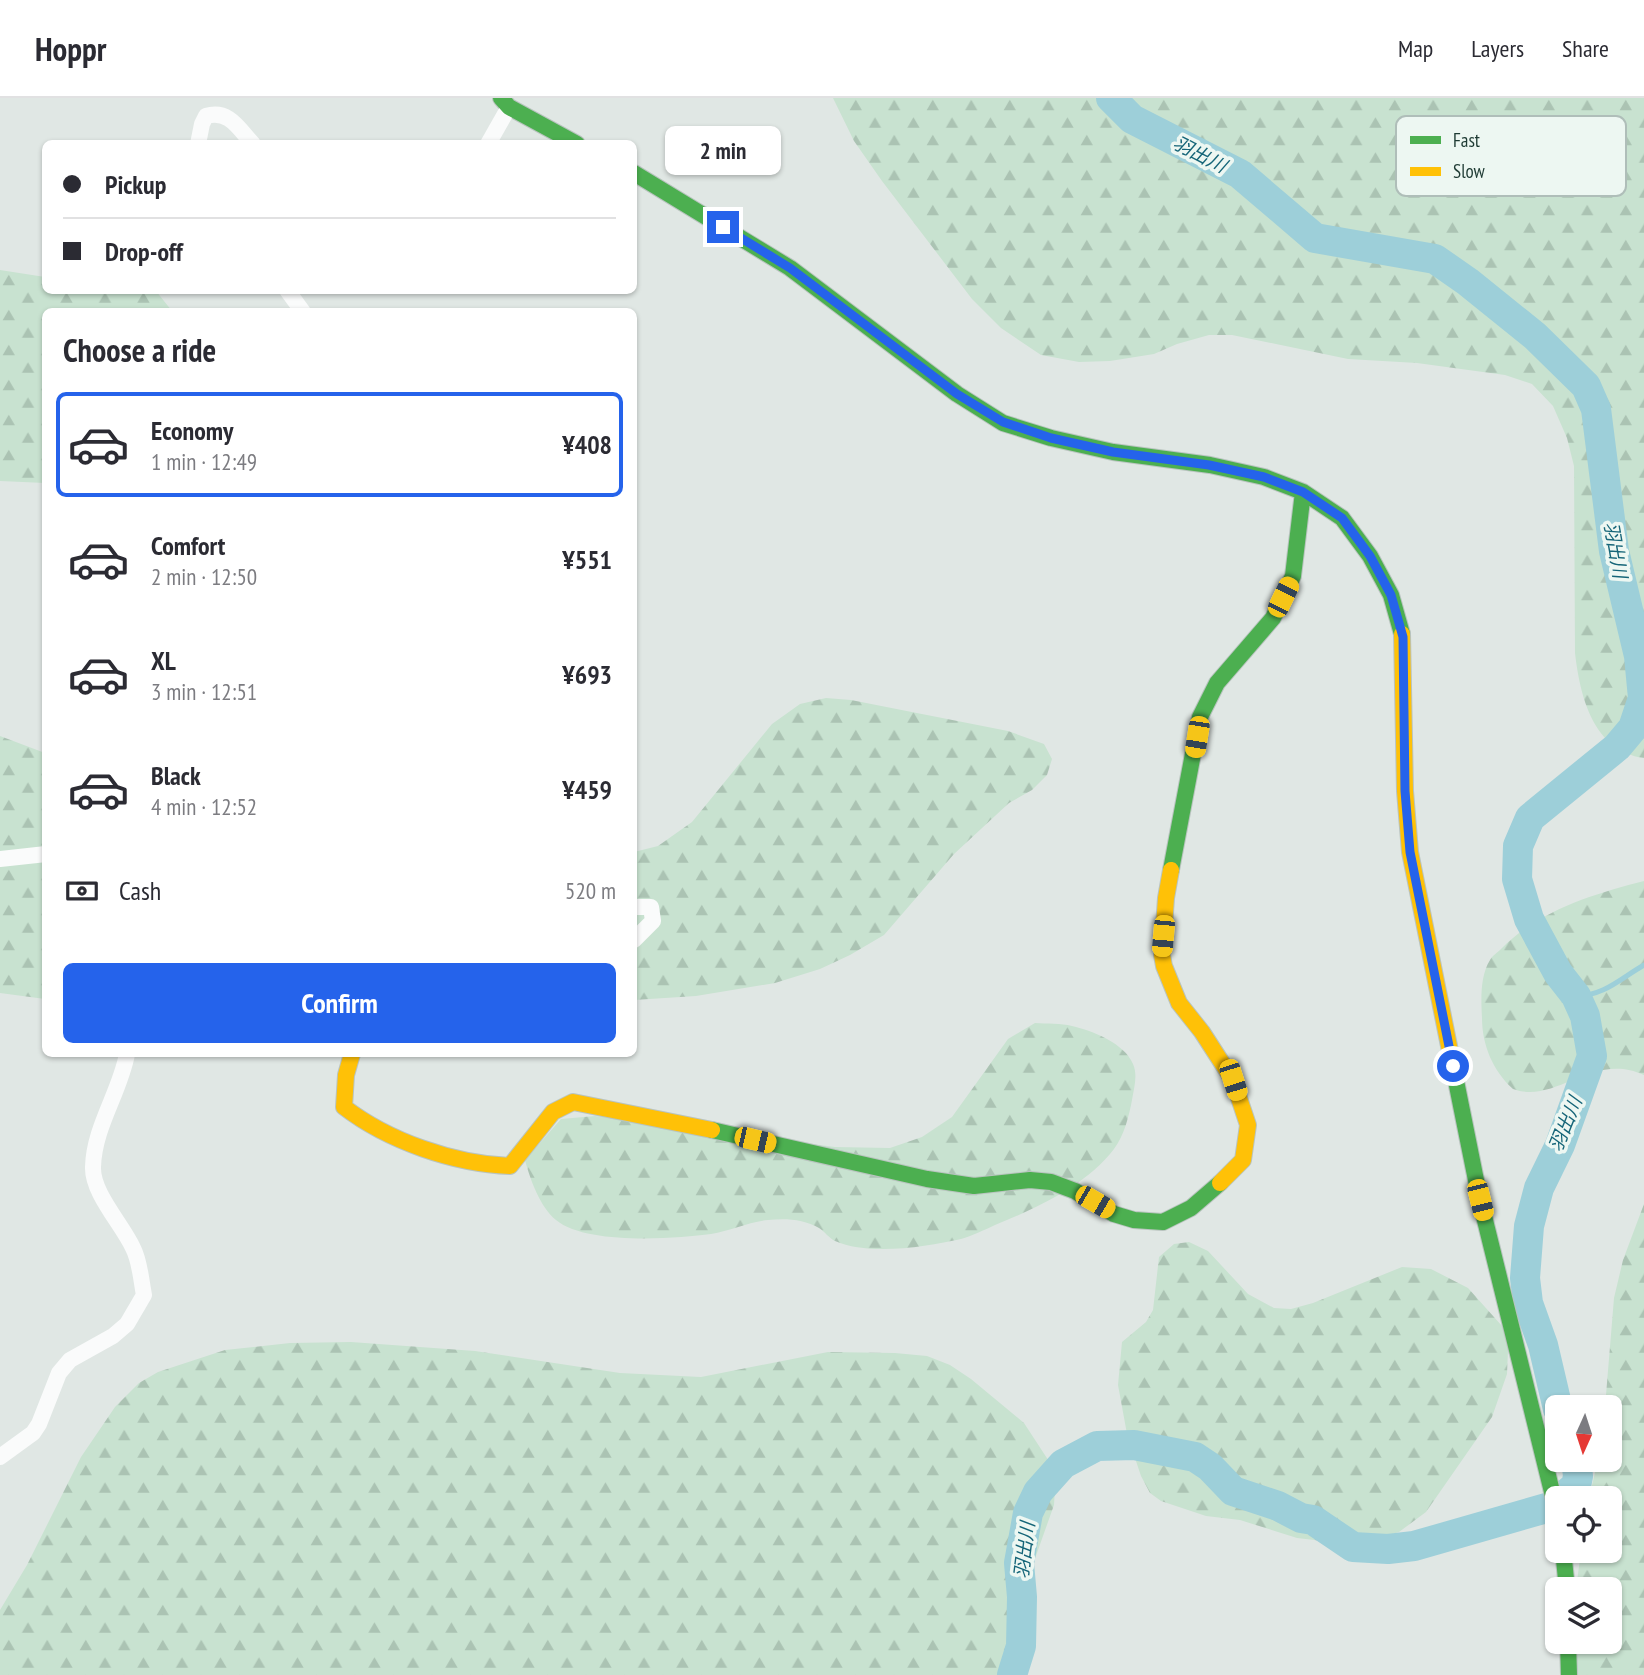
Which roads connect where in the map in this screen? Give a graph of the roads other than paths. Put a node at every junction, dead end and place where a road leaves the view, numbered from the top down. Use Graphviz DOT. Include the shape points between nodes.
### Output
graph roads {
  1 [pos="505,102"];
  2 [pos="199,140"];
  3 [pos="249,140"];
  4 [pos="490,140"];
  5 [pos="570,140"];
  6 [pos="637,175"];
  7 [pos="1303,492"];
  8 [pos="42,854"];
  9 [pos="0,859"];
  10 [pos="637,908"];
  11 [pos="637,937"];
  12 [pos="126,1057"];
  13 [pos="351,1057"];
  14 [pos="0,1457"];
  15 [pos="1551,1486"];
  16 [pos="1568,1654"];
  17 [pos="1569,1675"];
  1 -- 4 [label="street"];
  1 -- 5 [label="street"];
  2 -- 3 [label="street" via="206,116 215,113 227,116"];
  6 -- 7 [label="street" via="790,268 957,394 1003,422 1113,452 1264,477"];
  7 -- 13 [label="street" via="1293,576 1273,618 1217,683 1200,717 1166,898 1164,966 1179,1003 1233,1080 1248,1125 1243,1160 1191,1208 1163,1222 1134,1220 1051,1182 974,1186 927,1179 573,1102 553,1112 510,1166 481,1165 366,1125 344,1107"];
  7 -- 15 [label="street" via="1342,518 1370,556 1391,595 1403,637 1410,852 1480,1200"];
  8 -- 9 [label="street"];
  10 -- 11 [label="street" via="650,907 653,921"];
  12 -- 14 [label="street" via="97,1137 93,1168 95,1183 134,1250 144,1295 127,1324 70,1360 59,1373 33,1433"];
  16 -- 17 [label="street"];
}
